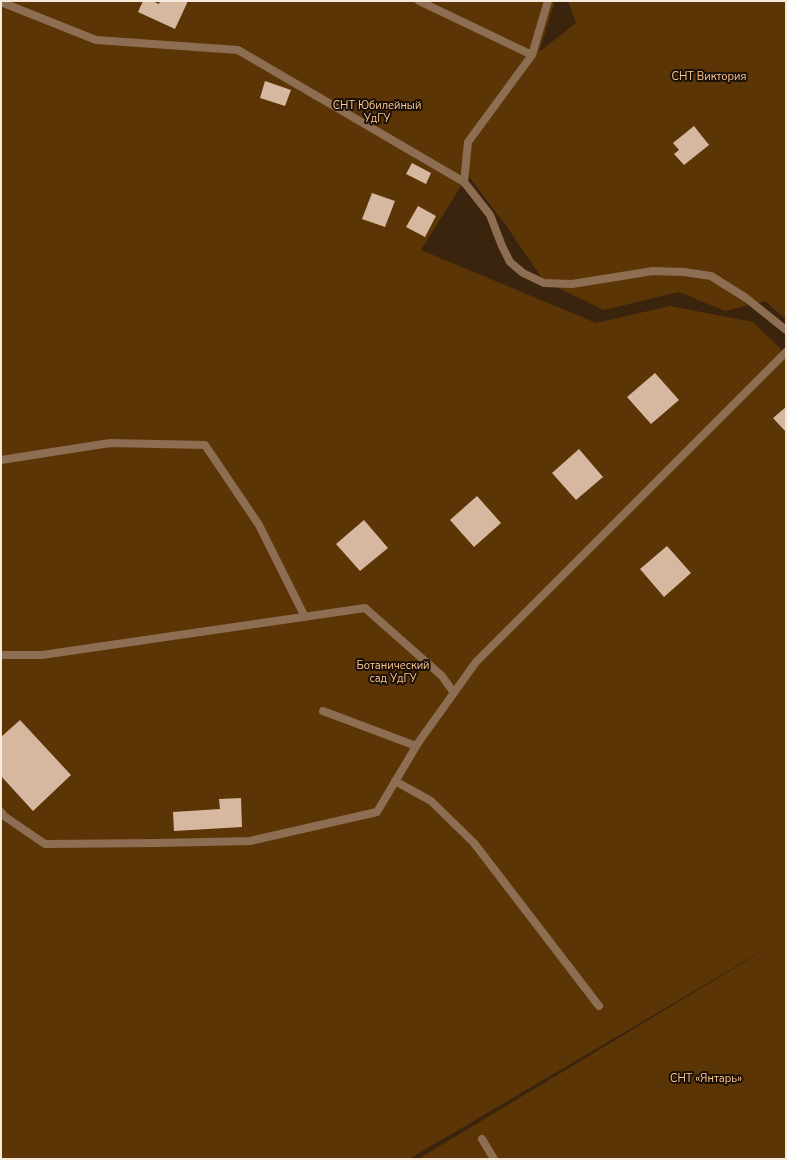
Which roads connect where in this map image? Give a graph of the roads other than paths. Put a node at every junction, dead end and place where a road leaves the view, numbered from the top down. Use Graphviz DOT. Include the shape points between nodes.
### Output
graph roads {
  1 [pos="419,1"];
  2 [pos="548,1"];
  3 [pos="1,2"];
  4 [pos="532,55"];
  5 [pos="464,182"];
  6 [pos="786,330"];
  7 [pos="786,352"];
  8 [pos="1,460"];
  9 [pos="305,617"];
  10 [pos="1,655"];
  11 [pos="454,693"];
  12 [pos="323,711"];
  13 [pos="416,746"];
  14 [pos="395,781"];
  15 [pos="1,812"];
  16 [pos="599,1006"];
  17 [pos="482,1139"];
  18 [pos="494,1159"];
  1 -- 4 [label="street"];
  2 -- 4 [label="street"];
  3 -- 5 [label="street" via="96,40 238,50"];
  4 -- 5 [label="street" via="468,142"];
  5 -- 6 [label="street" via="490,216 510,262 523,274 544,283 572,284 653,272 684,272 710,276 746,298"];
  7 -- 11 [label="street" via="476,662"];
  8 -- 9 [label="street" via="110,443 205,445 259,525"];
  9 -- 10 [label="street" via="42,655"];
  9 -- 11 [label="street" via="365,608 442,676"];
  11 -- 13 [label="street"];
  12 -- 13 [label="street"];
  13 -- 14 [label="street"];
  14 -- 15 [label="street" via="377,812 250,841 46,844"];
  14 -- 16 [label="street" via="431,801 474,843"];
  17 -- 18 [label="street"];
}
